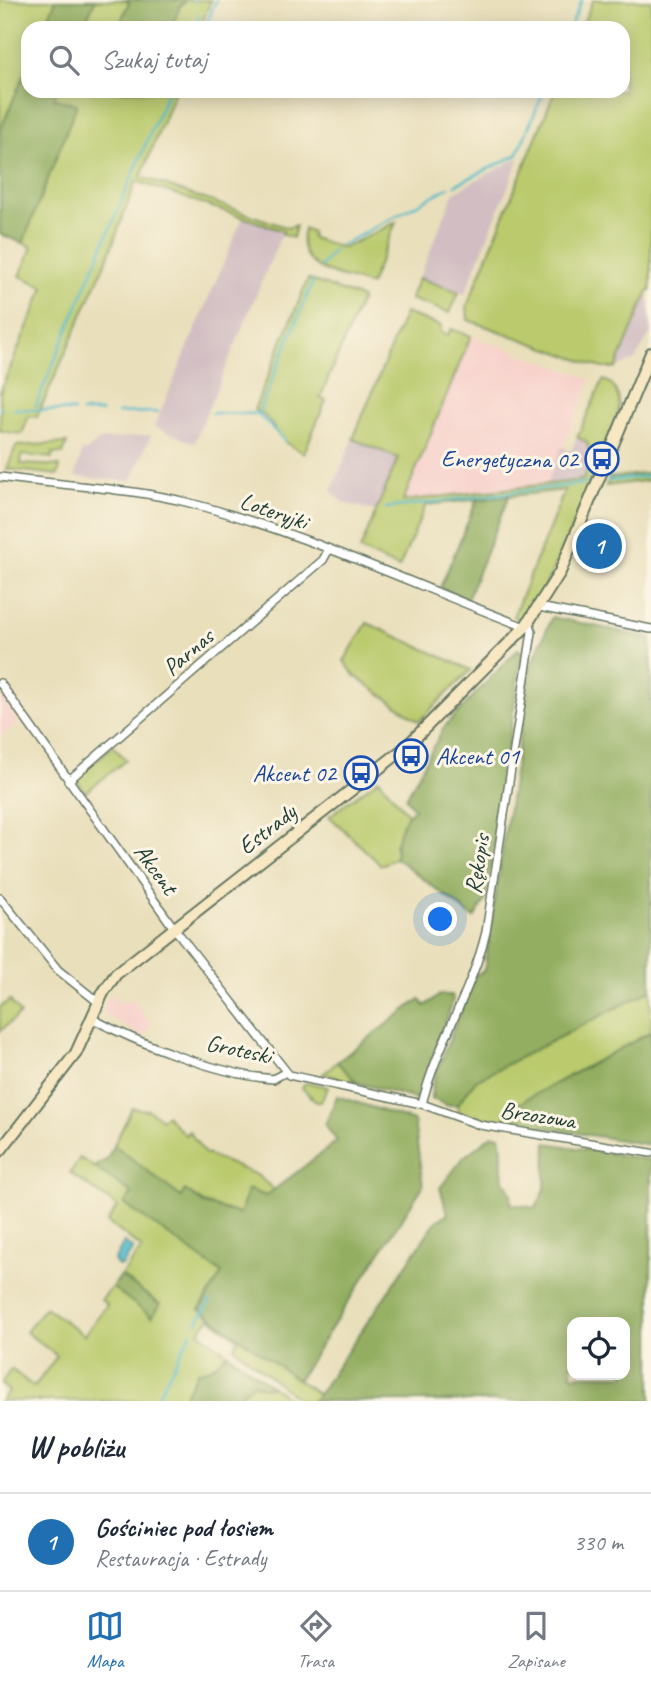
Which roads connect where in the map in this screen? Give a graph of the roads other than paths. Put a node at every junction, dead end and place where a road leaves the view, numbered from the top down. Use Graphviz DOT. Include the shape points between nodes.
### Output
graph roads {
  1 [pos="651,353"];
  2 [pos="0,477"];
  3 [pos="328,549"];
  4 [pos="539,607"];
  5 [pos="527,624"];
  6 [pos="651,629"];
  7 [pos="0,683"];
  8 [pos="68,780"];
  9 [pos="0,898"];
  10 [pos="176,926"];
  11 [pos="98,1002"];
  12 [pos="91,1018"];
  13 [pos="286,1072"];
  14 [pos="422,1104"];
  15 [pos="0,1151"];
  16 [pos="651,1153"];
  1 -- 4 [label="main road, Estrady" via="560,572"];
  2 -- 3 [label="street, Loteryjki" via="163,497"];
  3 -- 5 [label="street, Loteryjki"];
  3 -- 8 [label="street, Parnas" via="323,560"];
  4 -- 5 [label="main road, Estrady"];
  4 -- 6 [label="street"];
  5 -- 10 [label="main road, Estrady" via="426,729"];
  5 -- 14 [label="street, Rękopis" via="532,632 486,932"];
  7 -- 8 [label="street, Akcent"];
  8 -- 10 [label="street, Akcent"];
  9 -- 11 [label="street" via="58,970"];
  10 -- 11 [label="main road, Estrady" via="116,974"];
  10 -- 13 [label="street, Akcent"];
  11 -- 12 [label="main road, Estrady"];
  12 -- 13 [label="street, Groteski" via="137,1041 234,1071 273,1079"];
  12 -- 15 [label="main road, Estrady" via="69,1062"];
  13 -- 14 [label="street, Groteski"];
  14 -- 16 [label="street, Brzozowa" via="480,1125"];
}
